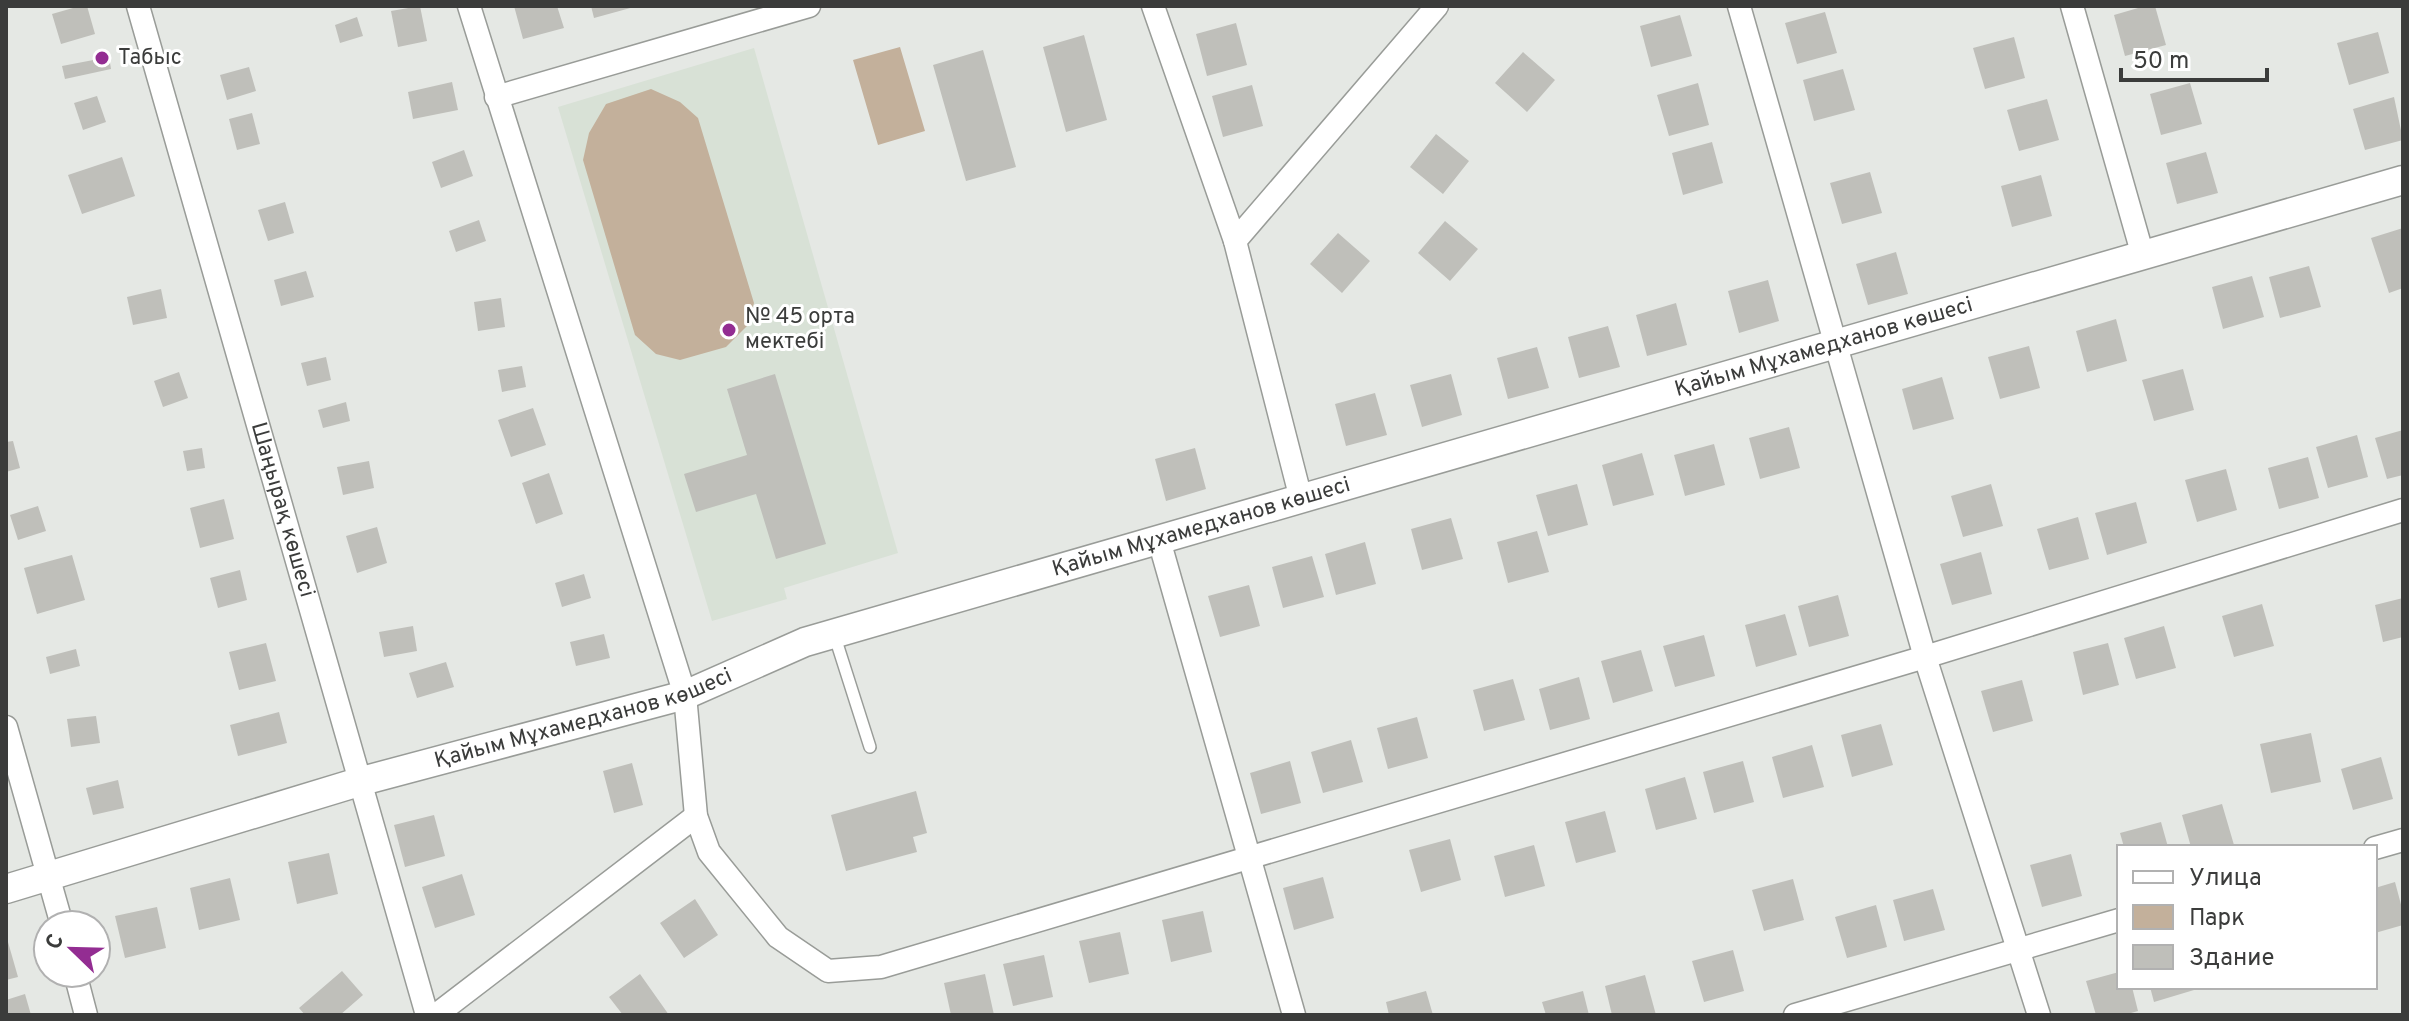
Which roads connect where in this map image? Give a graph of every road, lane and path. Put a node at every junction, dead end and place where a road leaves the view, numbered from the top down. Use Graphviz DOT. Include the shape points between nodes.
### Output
graph roads {
  1 [pos="138,6"];
  2 [pos="469,6"];
  3 [pos="809,6"];
  4 [pos="1153,6"];
  5 [pos="1437,6"];
  6 [pos="1739,6"];
  7 [pos="2072,6"];
  8 [pos="496,97"];
  9 [pos="2403,180"];
  10 [pos="1235,241"];
  11 [pos="2143,256"];
  12 [pos="1837,344"];
  13 [pos="1301,499"];
  14 [pos="2403,510"];
  15 [pos="1159,540"];
  16 [pos="834,634"];
  17 [pos="1925,657"];
  18 [pos="685,695"];
  19 [pos="6,727"];
  20 [pos="870,747"];
  21 [pos="362,781"];
  22 [pos="696,816"];
  23 [pos="2403,840"];
  24 [pos="2377,847"];
  25 [pos="1250,859"];
  26 [pos="49,875"];
  27 [pos="6,889"];
  28 [pos="58,909"];
  29 [pos="2117,921"];
  30 [pos="2019,949"];
  31 [pos="79,989"];
  32 [pos="86,1015"];
  33 [pos="427,1015"];
  34 [pos="436,1015"];
  35 [pos="1294,1015"];
  36 [pos="1795,1015"];
  37 [pos="2039,1015"];
  1 -- 21 [label="street, Шаңырақ көшесі"];
  2 -- 8 [label="street"];
  3 -- 8 [label="street"];
  4 -- 10 [label="street"];
  5 -- 10 [label="street"];
  6 -- 12 [label="street"];
  7 -- 11 [label="street"];
  8 -- 18 [label="street"];
  9 -- 11 [label="street, Қайым Мұхамедханов көшесі"];
  10 -- 13 [label="street"];
  11 -- 12 [label="street, Қайым Мұхамедханов көшесі"];
  12 -- 13 [label="street, Қайым Мұхамедханов көшесі"];
  12 -- 17 [label="street"];
  13 -- 15 [label="street, Қайым Мұхамедханов көшесі"];
  14 -- 17 [label="street"];
  15 -- 16 [label="street, Қайым Мұхамедханов көшесі"];
  15 -- 25 [label="street"];
  16 -- 18 [label="street, Қайым Мұхамедханов көшесі"];
  16 -- 20 [label="lane"];
  17 -- 25 [label="street"];
  17 -- 30 [label="street"];
  18 -- 21 [label="street, Қайым Мұхамедханов көшесі"];
  18 -- 22 [label="street"];
  19 -- 26 [label="street"];
  21 -- 26 [label="street, Қайым Мұхамедханов көшесі"];
  21 -- 33 [label="street, Шаңырақ көшесі"];
  22 -- 25 [label="street" via="709,852 778,937 828,971 881,967"];
  22 -- 34 [label="street"];
  23 -- 24 [label="street"];
  25 -- 35 [label="street"];
  26 -- 27 [label="street, Қайым Мұхамедханов көшесі"];
  26 -- 28 [label="street"];
  29 -- 30 [label="street"];
  30 -- 36 [label="street"];
  30 -- 37 [label="street"];
  31 -- 32 [label="street"];
}
